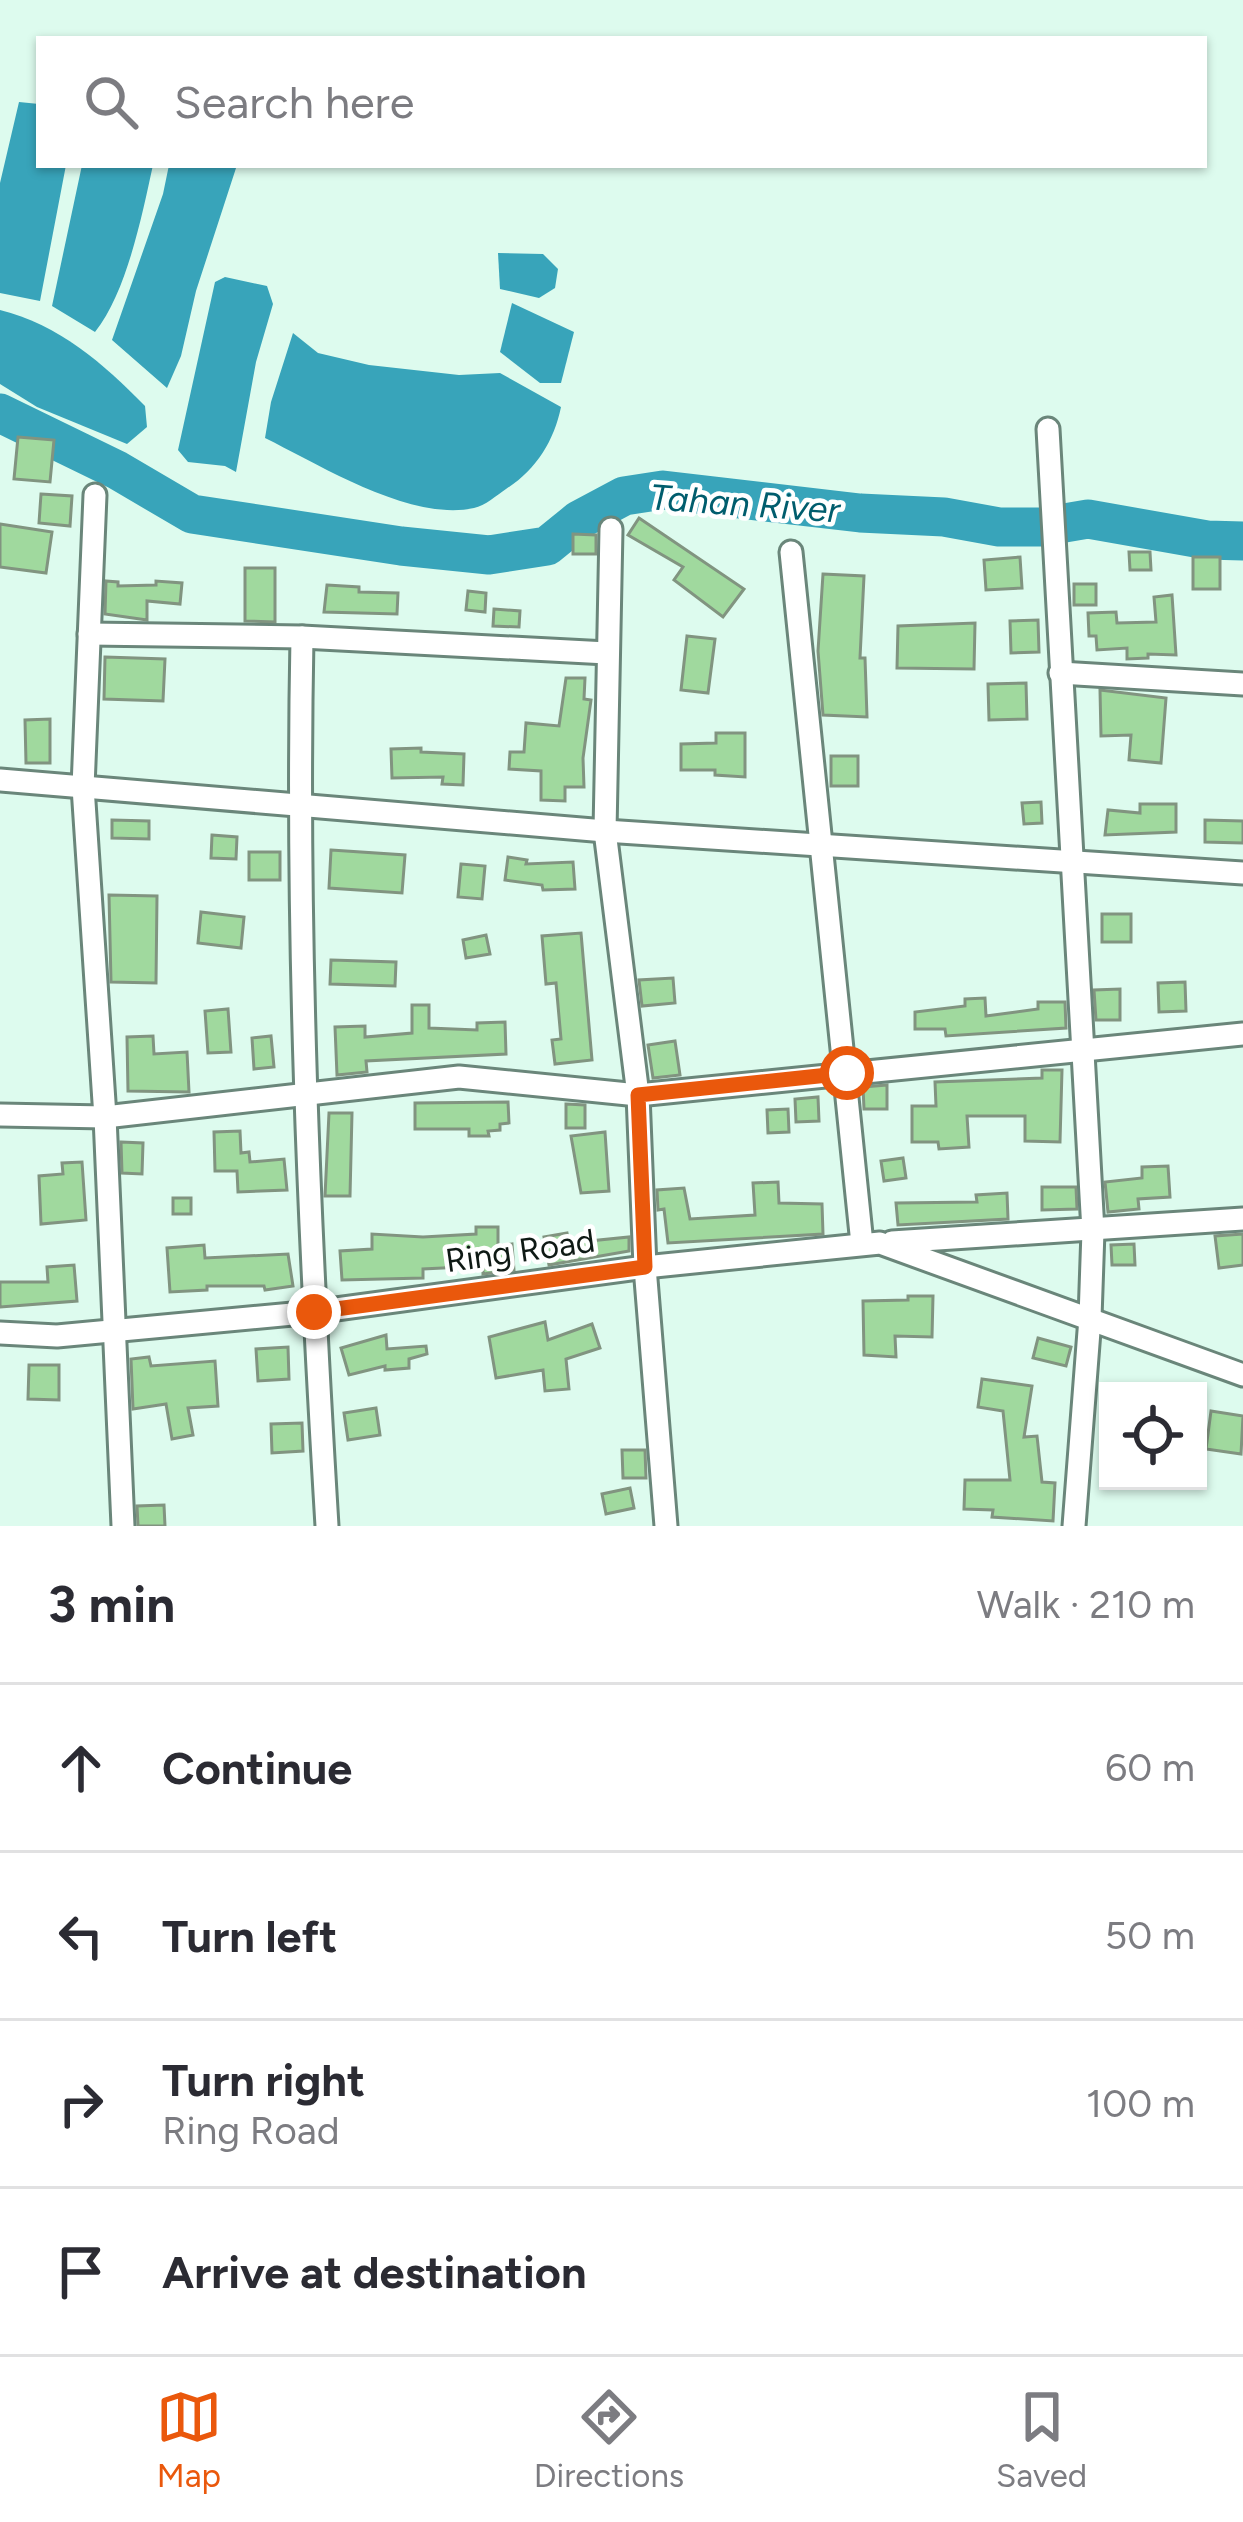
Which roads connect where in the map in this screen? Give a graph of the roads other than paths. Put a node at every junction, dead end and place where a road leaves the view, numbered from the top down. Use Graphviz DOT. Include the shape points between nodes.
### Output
graph roads {
  1 [pos="1048,429"];
  2 [pos="95,495"];
  3 [pos="611,529"];
  4 [pos="791,552"];
  5 [pos="89,634"];
  6 [pos="302,637"];
  7 [pos="608,653"];
  8 [pos="1060,673"];
  9 [pos="1243,684"];
  10 [pos="0,779"];
  11 [pos="83,787"];
  12 [pos="298,806"];
  13 [pos="605,831"];
  14 [pos="821,846"];
  15 [pos="1070,862"];
  16 [pos="1243,872"];
  17 [pos="1243,1034"];
  18 [pos="1082,1049"];
  19 [pos="847,1073"];
  20 [pos="303,1094"];
  21 [pos="638,1095"];
  22 [pos="0,1115"];
  23 [pos="105,1117"];
  24 [pos="1243,1220"];
  25 [pos="1093,1232"];
  26 [pos="871,1243"];
  27 [pos="645,1267"];
  28 [pos="314,1312"];
  29 [pos="1090,1318"];
  30 [pos="115,1330"];
  31 [pos="0,1333"];
  32 [pos="1243,1375"];
  33 [pos="123,1526"];
  34 [pos="327,1526"];
  35 [pos="665,1526"];
  36 [pos="1074,1526"];
  1 -- 8 [label="street"];
  2 -- 5 [label="street"];
  3 -- 7 [label="street"];
  4 -- 14 [label="street"];
  5 -- 6 [label="street"];
  5 -- 11 [label="street"];
  6 -- 7 [label="street"];
  6 -- 12 [label="street"];
  7 -- 13 [label="street"];
  8 -- 9 [label="street"];
  8 -- 15 [label="street"];
  10 -- 11 [label="street"];
  11 -- 12 [label="street"];
  11 -- 23 [label="street"];
  12 -- 13 [label="street"];
  12 -- 20 [label="street"];
  13 -- 14 [label="street"];
  13 -- 21 [label="street"];
  14 -- 15 [label="street"];
  14 -- 19 [label="street"];
  15 -- 16 [label="street"];
  15 -- 18 [label="street"];
  17 -- 18 [label="street"];
  18 -- 19 [label="street"];
  18 -- 25 [label="street"];
  19 -- 21 [label="street"];
  19 -- 26 [label="street"];
  20 -- 21 [label="street" via="459,1077"];
  20 -- 23 [label="street"];
  20 -- 28 [label="street"];
  21 -- 27 [label="street"];
  22 -- 23 [label="street"];
  23 -- 30 [label="street"];
  24 -- 25 [label="street"];
  25 -- 26 [label="street"];
  25 -- 29 [label="street"];
  26 -- 27 [label="street, Ring Road"];
  26 -- 29 [label="street, Ring Road"];
  27 -- 28 [label="street, Ring Road"];
  27 -- 35 [label="street"];
  28 -- 30 [label="street, Ring Road"];
  28 -- 34 [label="street"];
  29 -- 32 [label="street, Ring Road"];
  29 -- 36 [label="street"];
  30 -- 31 [label="street, Ring Road"];
  30 -- 33 [label="street"];
}
